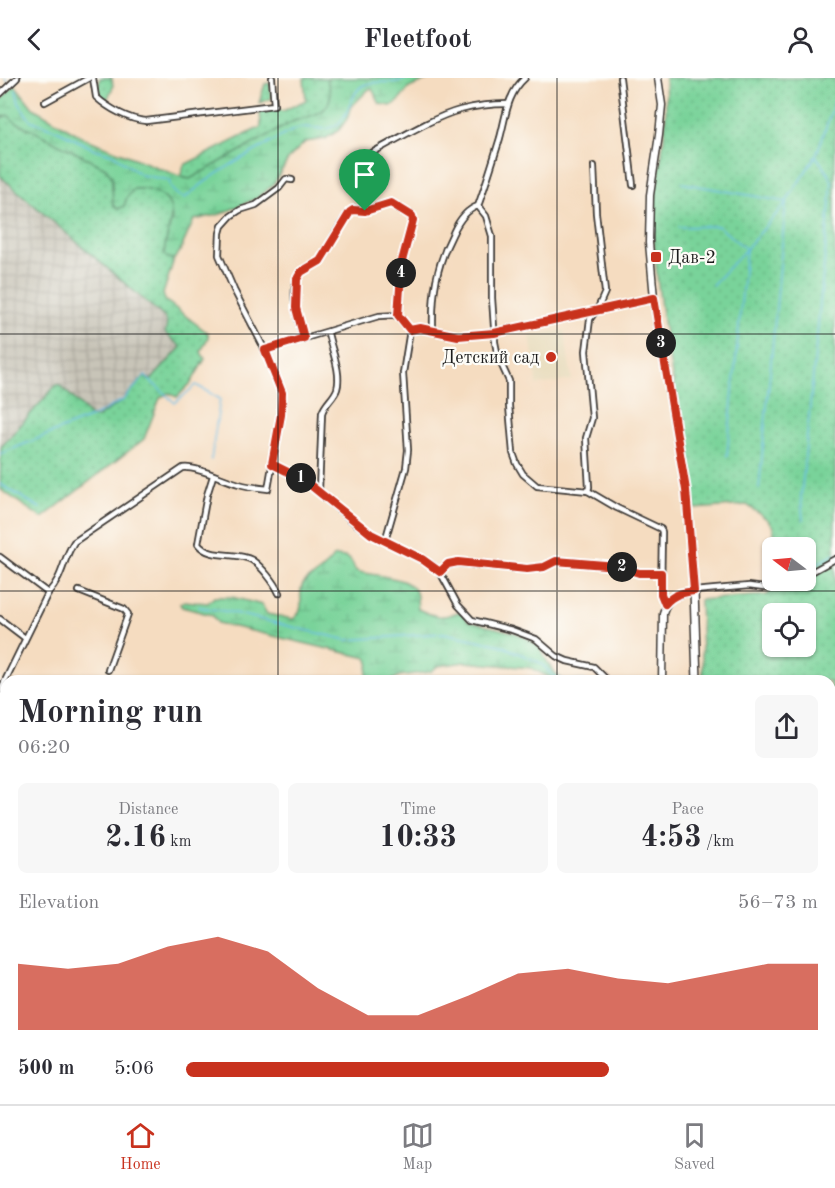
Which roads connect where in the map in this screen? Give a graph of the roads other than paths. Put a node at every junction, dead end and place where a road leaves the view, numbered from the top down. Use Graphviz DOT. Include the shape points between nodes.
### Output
graph roads {
  1 [pos="17,78"];
  2 [pos="91,78"];
  3 [pos="272,78"];
  4 [pos="525,78"];
  5 [pos="621,78"];
  6 [pos="658,78"];
  7 [pos="0,93"];
  8 [pos="45,102"];
  9 [pos="508,104"];
  10 [pos="366,156"];
  11 [pos="594,166"];
  12 [pos="292,180"];
  13 [pos="633,185"];
  14 [pos="478,206"];
  15 [pos="654,298"];
  16 [pos="594,312"];
  17 [pos="398,315"];
  18 [pos="410,330"];
  19 [pos="433,330"];
  20 [pos="328,333"];
  21 [pos="494,333"];
  22 [pos="304,338"];
  23 [pos="265,350"];
  24 [pos="272,464"];
  25 [pos="213,476"];
  26 [pos="319,491"];
  27 [pos="588,491"];
  28 [pos="385,541"];
  29 [pos="0,557"];
  30 [pos="835,559"];
  31 [pos="816,569"];
  32 [pos="440,572"];
  33 [pos="661,573"];
  34 [pos="762,588"];
  35 [pos="79,591"];
  36 [pos="694,591"];
  37 [pos="48,593"];
  38 [pos="279,593"];
  39 [pos="665,604"];
  40 [pos="0,619"];
  41 [pos="8,624"];
  42 [pos="0,627"];
  43 [pos="25,638"];
  44 [pos="108,670"];
  45 [pos="8,675"];
  46 [pos="603,675"];
  47 [pos="662,675"];
  48 [pos="697,675"];
  1 -- 7 [label="street"];
  2 -- 3 [label="street" via="96,97 139,121 274,105"];
  2 -- 8 [label="street"];
  4 -- 9 [label="street"];
  5 -- 13 [label="street"];
  6 -- 15 [label="main road" via="662,105 649,220"];
  9 -- 10 [label="street" via="459,110"];
  9 -- 14 [label="street"];
  11 -- 16 [label="street" via="605,292"];
  12 -- 23 [label="street" via="286,178 256,205 231,216 220,233 219,255"];
  14 -- 19 [label="street" via="460,220 441,256 432,307"];
  14 -- 21 [label="street" via="486,216 492,236"];
  15 -- 16 [label="street"];
  15 -- 36 [label="main road" via="686,490"];
  16 -- 21 [label="street"];
  16 -- 27 [label="street" via="586,351 592,418 586,438"];
  17 -- 18 [label="street"];
  17 -- 20 [label="street" via="364,320"];
  17 -- 22 [label="street" via="402,261 412,216 391,203 365,211 353,210 320,261 301,272 297,279 296,308"];
  18 -- 19 [label="street"];
  18 -- 28 [label="street" via="403,373 406,468"];
  19 -- 21 [label="street" via="458,336"];
  20 -- 22 [label="street"];
  20 -- 26 [label="street" via="339,379 322,413"];
  21 -- 27 [label="street" via="498,357 509,381 517,464 537,486"];
  22 -- 23 [label="street"];
  23 -- 24 [label="street" via="282,393"];
  24 -- 25 [label="street" via="268,489"];
  24 -- 26 [label="street"];
  25 -- 37 [label="street" via="191,467 183,468 74,543 58,583"];
  25 -- 38 [label="street" via="198,544 214,553 251,559"];
  26 -- 28 [label="street" via="356,524"];
  27 -- 33 [label="street" via="661,529"];
  28 -- 32 [label="street"];
  29 -- 37 [label="street"];
  30 -- 31 [label="street"];
  32 -- 33 [label="street" via="448,564 458,562 527,569 556,561"];
  32 -- 46 [label="street" via="458,605 472,620 536,639 556,656 594,667"];
  33 -- 39 [label="street"];
  34 -- 36 [label="street"];
  35 -- 44 [label="street" via="128,614"];
  36 -- 39 [label="main road" via="677,594"];
  36 -- 48 [label="highway"];
  37 -- 43 [label="street"];
  39 -- 47 [label="main road"];
  40 -- 41 [label="street"];
  41 -- 42 [label="street"];
  41 -- 43 [label="street"];
  43 -- 45 [label="street"];
}
